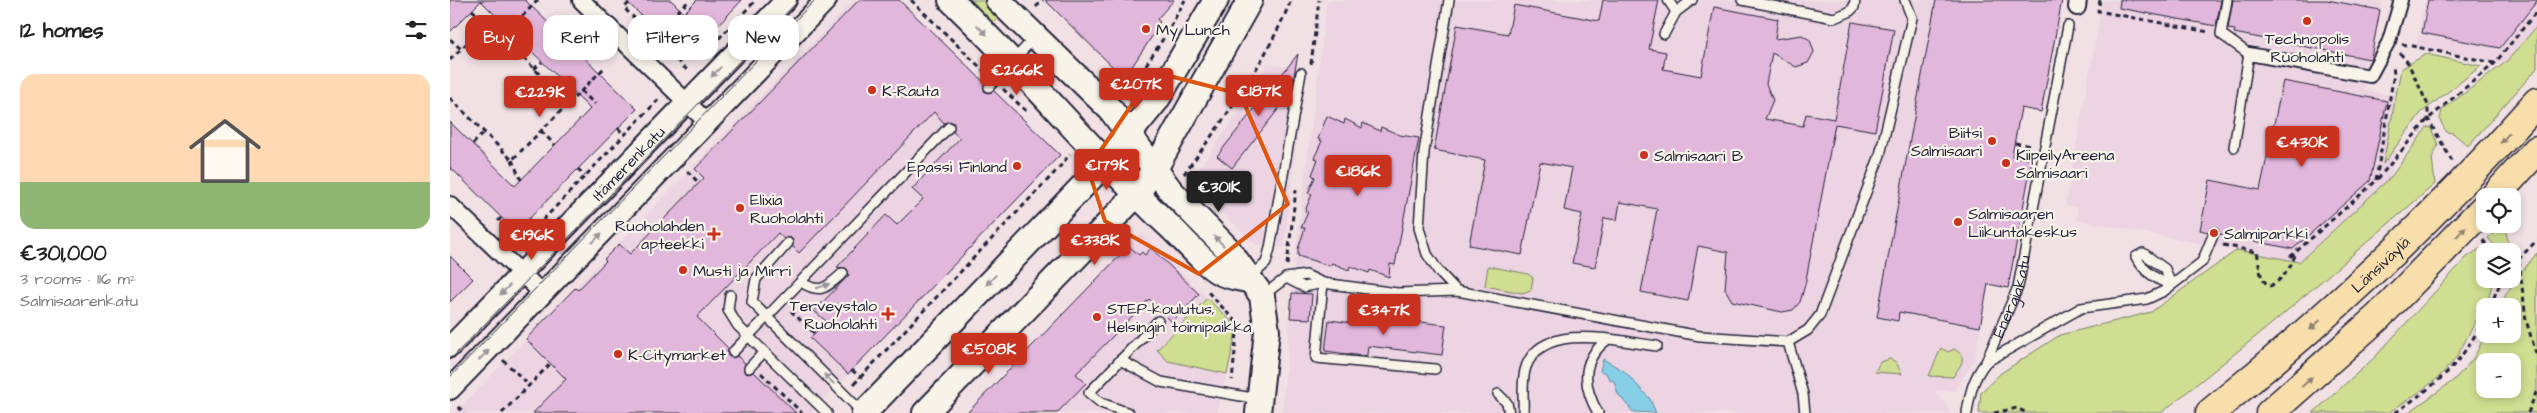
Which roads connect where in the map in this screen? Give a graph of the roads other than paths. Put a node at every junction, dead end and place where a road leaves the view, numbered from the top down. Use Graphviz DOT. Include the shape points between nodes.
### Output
graph roads {
  1 [pos="581,0"];
  2 [pos="786,0"];
  3 [pos="826,0"];
  4 [pos="951,0"];
  5 [pos="998,0"];
  6 [pos="1216,0"];
  7 [pos="1250,0"];
  8 [pos="1449,0"];
  9 [pos="1668,0"];
  10 [pos="1692,0"];
  11 [pos="1742,0"];
  12 [pos="1855,0"];
  13 [pos="1905,0"];
  14 [pos="2228,0"];
  15 [pos="2401,0"];
  16 [pos="1676,12"];
  17 [pos="2068,26"];
  18 [pos="1664,34"];
  19 [pos="1035,37"];
  20 [pos="2250,54"];
  21 [pos="1013,60"];
  22 [pos="1301,73"];
  23 [pos="992,84"];
  24 [pos="687,102"];
  25 [pos="2537,102"];
  26 [pos="949,127"];
  27 [pos="702,128"];
  28 [pos="1130,134"];
  29 [pos="2234,147"];
  30 [pos="2537,150"];
  31 [pos="1107,162"];
  32 [pos="1156,167"];
  33 [pos="2502,188"];
  34 [pos="1136,195"];
  35 [pos="450,205"];
  36 [pos="2476,215"];
  37 [pos="2214,233"];
  38 [pos="788,243"];
  39 [pos="522,273"];
  40 [pos="843,273"];
  41 [pos="801,282"];
  42 [pos="1323,283"];
  43 [pos="1255,288"];
  44 [pos="1457,291"];
  45 [pos="543,294"];
  46 [pos="730,295"];
  47 [pos="766,318"];
  48 [pos="1158,321"];
  49 [pos="748,336"];
  50 [pos="1607,340"];
  51 [pos="1788,342"];
  52 [pos="1657,346"];
  53 [pos="450,347"];
  54 [pos="733,352"];
  55 [pos="764,352"];
  56 [pos="1120,360"];
  57 [pos="1986,362"];
  58 [pos="751,366"];
  59 [pos="1435,369"];
  60 [pos="1498,394"];
  61 [pos="453,397"];
  62 [pos="1256,408"];
  63 [pos="828,413"];
  64 [pos="864,413"];
  65 [pos="925,413"];
  66 [pos="1129,413"];
  67 [pos="1509,413"];
  68 [pos="1523,413"];
  69 [pos="1598,413"];
  70 [pos="1805,413"];
  71 [pos="1967,413"];
  72 [pos="2210,413"];
  73 [pos="2270,413"];
  1 -- 24 [label="street"];
  2 -- 24 [label="street, Itämerenkatu, one-way"];
  3 -- 27 [label="street"];
  4 -- 21 [label="main road, one-way"];
  5 -- 19 [label="main road"];
  6 -- 28 [label="main road" via="1161,93"];
  7 -- 32 [label="main road"];
  8 -- 44 [label="lane" via="1424,152 1419,228 1426,254"];
  9 -- 16 [label="lane"];
  10 -- 16 [label="lane"];
  11 -- 12 [label="lane" via="1834,18 1849,12"];
  13 -- 51 [label="lane" via="1912,18 1880,155 1820,315 1808,330"];
  14 -- 20 [label="lane" via="2221,34"];
  15 -- 20 [label="street" via="2390,41 2370,76"];
  16 -- 18 [label="lane"];
  17 -- 57 [label="lane, Energiakatu" via="2018,286"];
  19 -- 21 [label="lane"];
  19 -- 28 [label="main road" via="1111,110"];
  20 -- 29 [label="lane"];
  21 -- 23 [label="lane"];
  21 -- 31 [label="main road" via="1026,78"];
  22 -- 43 [label="lane" via="1270,248"];
  24 -- 27 [label="street"];
  24 -- 39 [label="street, Itämerenkatu"];
  25 -- 72 [label="highway, Länsiväylä, one-way" via="2420,228 2281,356"];
  26 -- 41 [label="lane"];
  45 -- 27 [label="street, Itämerenkatu, one-way"];
  28 -- 31 [label="main road"];
  28 -- 32 [label="main road"];
  30 -- 33 [label="highway"];
  31 -- 34 [label="main road"];
  31 -- 64 [label="main road, one-way"];
  32 -- 34 [label="main road"];
  43 -- 32 [label="main road, one-way" via="1228,249 1176,196"];
  34 -- 43 [label="main road" via="1219,272"];
  34 -- 65 [label="main road"];
  35 -- 39 [label="street"];
  73 -- 36 [label="highway, Länsiväylä, one-way" via="2378,316"];
  37 -- 57 [label="lane" via="2202,262 2147,299 2081,308"];
  38 -- 47 [label="lane" via="756,279 752,302"];
  39 -- 45 [label="street"];
  39 -- 53 [label="street, Itämerenkatu, one-way"];
  41 -- 40 [label="lane, one-way" via="811,288 823,289"];
  41 -- 47 [label="lane"];
  42 -- 43 [label="lane" via="1304,286 1286,278"];
  42 -- 44 [label="lane" via="1397,293"];
  42 -- 59 [label="lane" via="1316,358"];
  43 -- 62 [label="main road" via="1267,330"];
  44 -- 51 [label="lane" via="1700,336"];
  61 -- 45 [label="street, Itämerenkatu, one-way"];
  46 -- 49 [label="lane" via="728,310"];
  47 -- 49 [label="lane"];
  64 -- 47 [label="lane, one-way"];
  48 -- 56 [label="lane"];
  49 -- 54 [label="lane"];
  49 -- 55 [label="lane"];
  50 -- 52 [label="lane"];
  50 -- 68 [label="lane" via="1566,338 1538,349 1526,366"];
  50 -- 69 [label="lane" via="1592,353 1587,370 1589,388"];
  51 -- 70 [label="lane"];
  55 -- 58 [label="lane"];
  55 -- 63 [label="lane"];
  56 -- 62 [label="lane" via="1161,382 1230,395"];
  56 -- 66 [label="lane" via="1088,393 1101,403"];
  57 -- 71 [label="lane, Energiakatu" via="1977,372"];
  60 -- 67 [label="lane" via="1507,402"];
}
